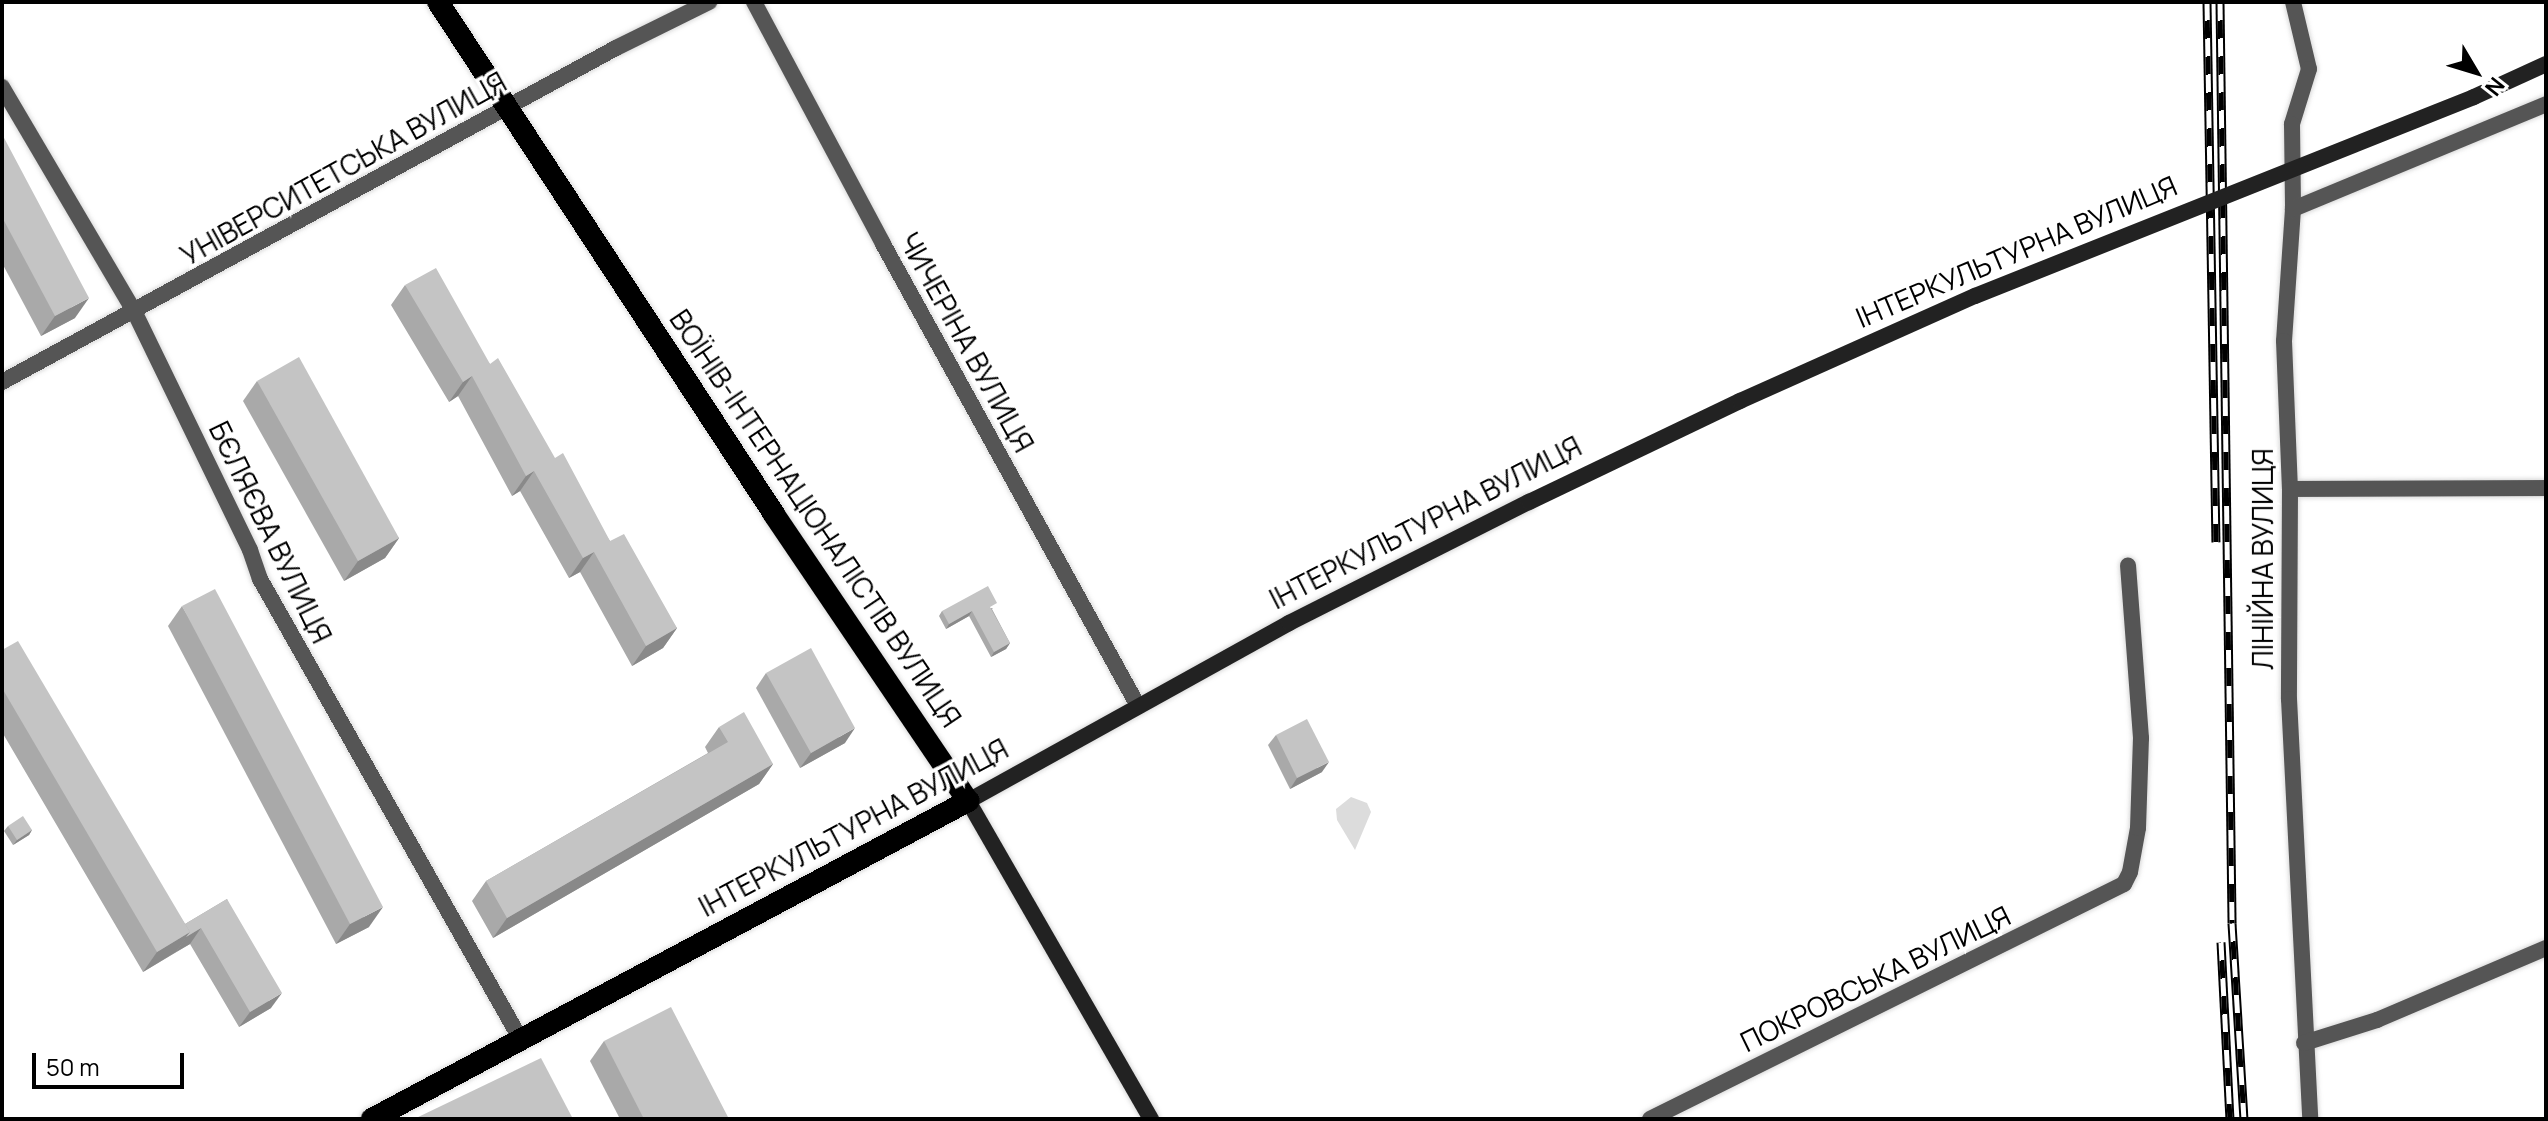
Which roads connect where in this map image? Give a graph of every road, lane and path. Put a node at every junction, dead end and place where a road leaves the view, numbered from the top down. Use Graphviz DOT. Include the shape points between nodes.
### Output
graph roads {
  1 [pos="438,2"];
  2 [pos="709,2"];
  3 [pos="754,2"];
  4 [pos="2293,2"];
  5 [pos="2546,64"];
  6 [pos="2,87"];
  7 [pos="2546,104"];
  8 [pos="509,106"];
  9 [pos="2293,209"];
  10 [pos="134,311"];
  11 [pos="2,382"];
  12 [pos="2546,488"];
  13 [pos="2290,489"];
  14 [pos="2128,565"];
  15 [pos="1138,706"];
  16 [pos="968,801"];
  17 [pos="2546,948"];
  18 [pos="521,1040"];
  19 [pos="2304,1043"];
  20 [pos="372,1119"];
  21 [pos="1151,1119"];
  22 [pos="1650,1119"];
  23 [pos="2310,1119"];
  1 -- 8 [label="highway, ВОЇНІВ-ІНТЕРНАЦІОНАЛІСТІВ ВУЛИЦЯ"];
  2 -- 8 [label="street, УНІВЕРСИТЕТСЬКА ВУЛИЦЯ"];
  3 -- 15 [label="street, ЧИЧЕРІНА ВУЛИЦЯ"];
  4 -- 9 [label="street, ЛІНІЙНА ВУЛИЦЯ" via="2309,69 2292,124"];
  5 -- 15 [label="main road, ІНТЕРКУЛЬТУРНА ВУЛИЦЯ, bridge" via="1975,296 1740,401 1289,623"];
  6 -- 10 [label="street, БЄЛЯЄВА ВУЛИЦЯ"];
  7 -- 9 [label="street"];
  8 -- 10 [label="street, УНІВЕРСИТЕТСЬКА ВУЛИЦЯ"];
  8 -- 16 [label="highway, ВОЇНІВ-ІНТЕРНАЦІОНАЛІСТІВ ВУЛИЦЯ"];
  9 -- 13 [label="street, ЛІНІЙНА ВУЛИЦЯ" via="2284,341"];
  10 -- 11 [label="street, УНІВЕРСИТЕТСЬКА ВУЛИЦЯ"];
  10 -- 18 [label="street, БЄЛЯЄВА ВУЛИЦЯ" via="260,579"];
  12 -- 13 [label="street"];
  13 -- 19 [label="street, ЛІНІЙНА ВУЛИЦЯ" via="2289,699"];
  14 -- 22 [label="street, ПОКРОВСЬКА ВУЛИЦЯ" via="2141,738 2138,828 2124,884"];
  15 -- 16 [label="main road, ІНТЕРКУЛЬТУРНА ВУЛИЦЯ"];
  16 -- 18 [label="highway, ІНТЕРКУЛЬТУРНА ВУЛИЦЯ"];
  16 -- 21 [label="main road, ВОЇНІВ-ІНТЕРНАЦІОНАЛІСТІВ ВУЛИЦЯ"];
  17 -- 19 [label="street" via="2377,1020"];
  18 -- 20 [label="highway, ІНТЕРКУЛЬТУРНА ВУЛИЦЯ"];
  19 -- 23 [label="street, ЛІНІЙНА ВУЛИЦЯ"];
}
